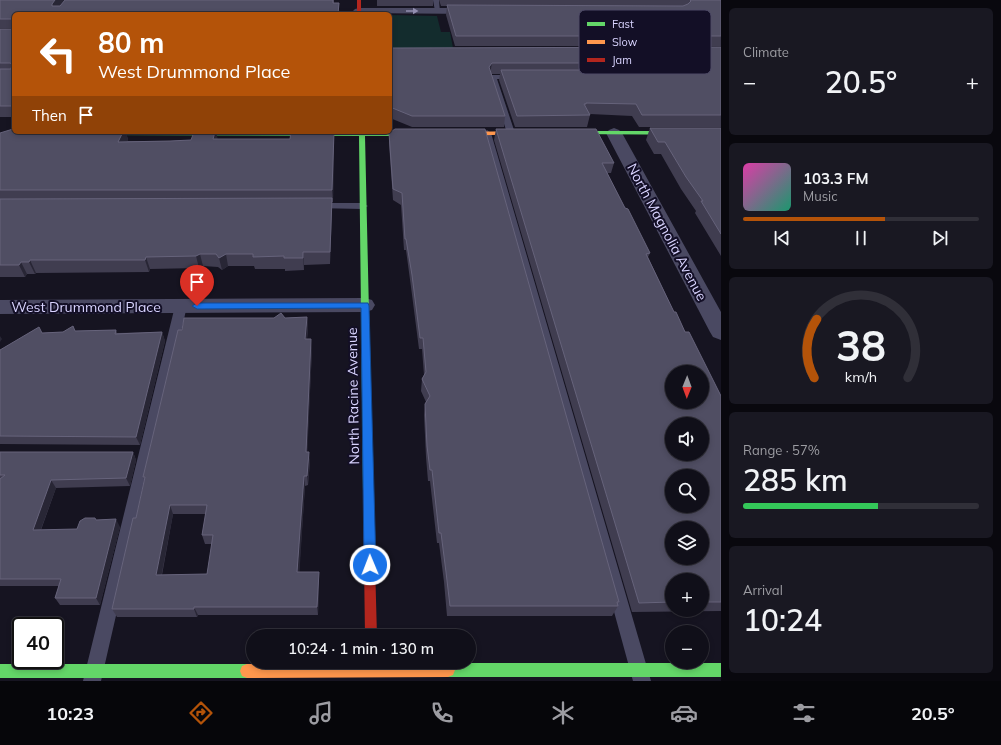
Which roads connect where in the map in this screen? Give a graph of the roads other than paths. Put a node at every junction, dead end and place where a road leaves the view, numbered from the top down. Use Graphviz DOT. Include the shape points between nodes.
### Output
graph roads {
  1 [pos="437,5"];
  2 [pos="359,8"];
  3 [pos="485,11"];
  4 [pos="524,77"];
  5 [pos="392,133"];
  6 [pos="511,133"];
  7 [pos="535,133"];
  8 [pos="558,133"];
  9 [pos="614,133"];
  10 [pos="721,133"];
  11 [pos="362,134"];
  12 [pos="427,134"];
  13 [pos="449,134"];
  14 [pos="487,134"];
  15 [pos="305,206"];
  16 [pos="363,206"];
  17 [pos="181,306"];
  18 [pos="365,306"];
  19 [pos="0,307"];
  20 [pos="721,332"];
  21 [pos="131,453"];
  22 [pos="146,453"];
  23 [pos="371,629"];
  24 [pos="288,669"];
  25 [pos="372,669"];
  26 [pos="452,669"];
  27 [pos="721,670"];
  28 [pos="0,671"];
  29 [pos="93,676"];
  30 [pos="640,676"];
  31 [pos="372,681"];
  2 -- 1 [label="street, one-way"];
  1 -- 3 [label="street"];
  4 -- 6 [label="lane" via="493,77"];
  5 -- 12 [label="street"];
  6 -- 7 [label="street"];
  6 -- 14 [label="street"];
  8 -- 9 [label="street"];
  9 -- 10 [label="street"];
  9 -- 20 [label="street, North Magnolia Avenue"];
  11 -- 16 [label="street, North Racine Avenue"];
  13 -- 14 [label="street"];
  14 -- 30 [label="lane"];
  15 -- 16 [label="lane"];
  16 -- 18 [label="street, North Racine Avenue"];
  17 -- 18 [label="street, West Drummond Place"];
  17 -- 19 [label="street, West Drummond Place"];
  17 -- 22 [label="lane"];
  18 -- 23 [label="street, North Racine Avenue"];
  21 -- 22 [label="lane"];
  22 -- 29 [label="lane"];
  24 -- 29 [label="street"];
  25 -- 31 [label="street"];
  26 -- 30 [label="street"];
  27 -- 30 [label="street"];
  28 -- 29 [label="street"];
}
